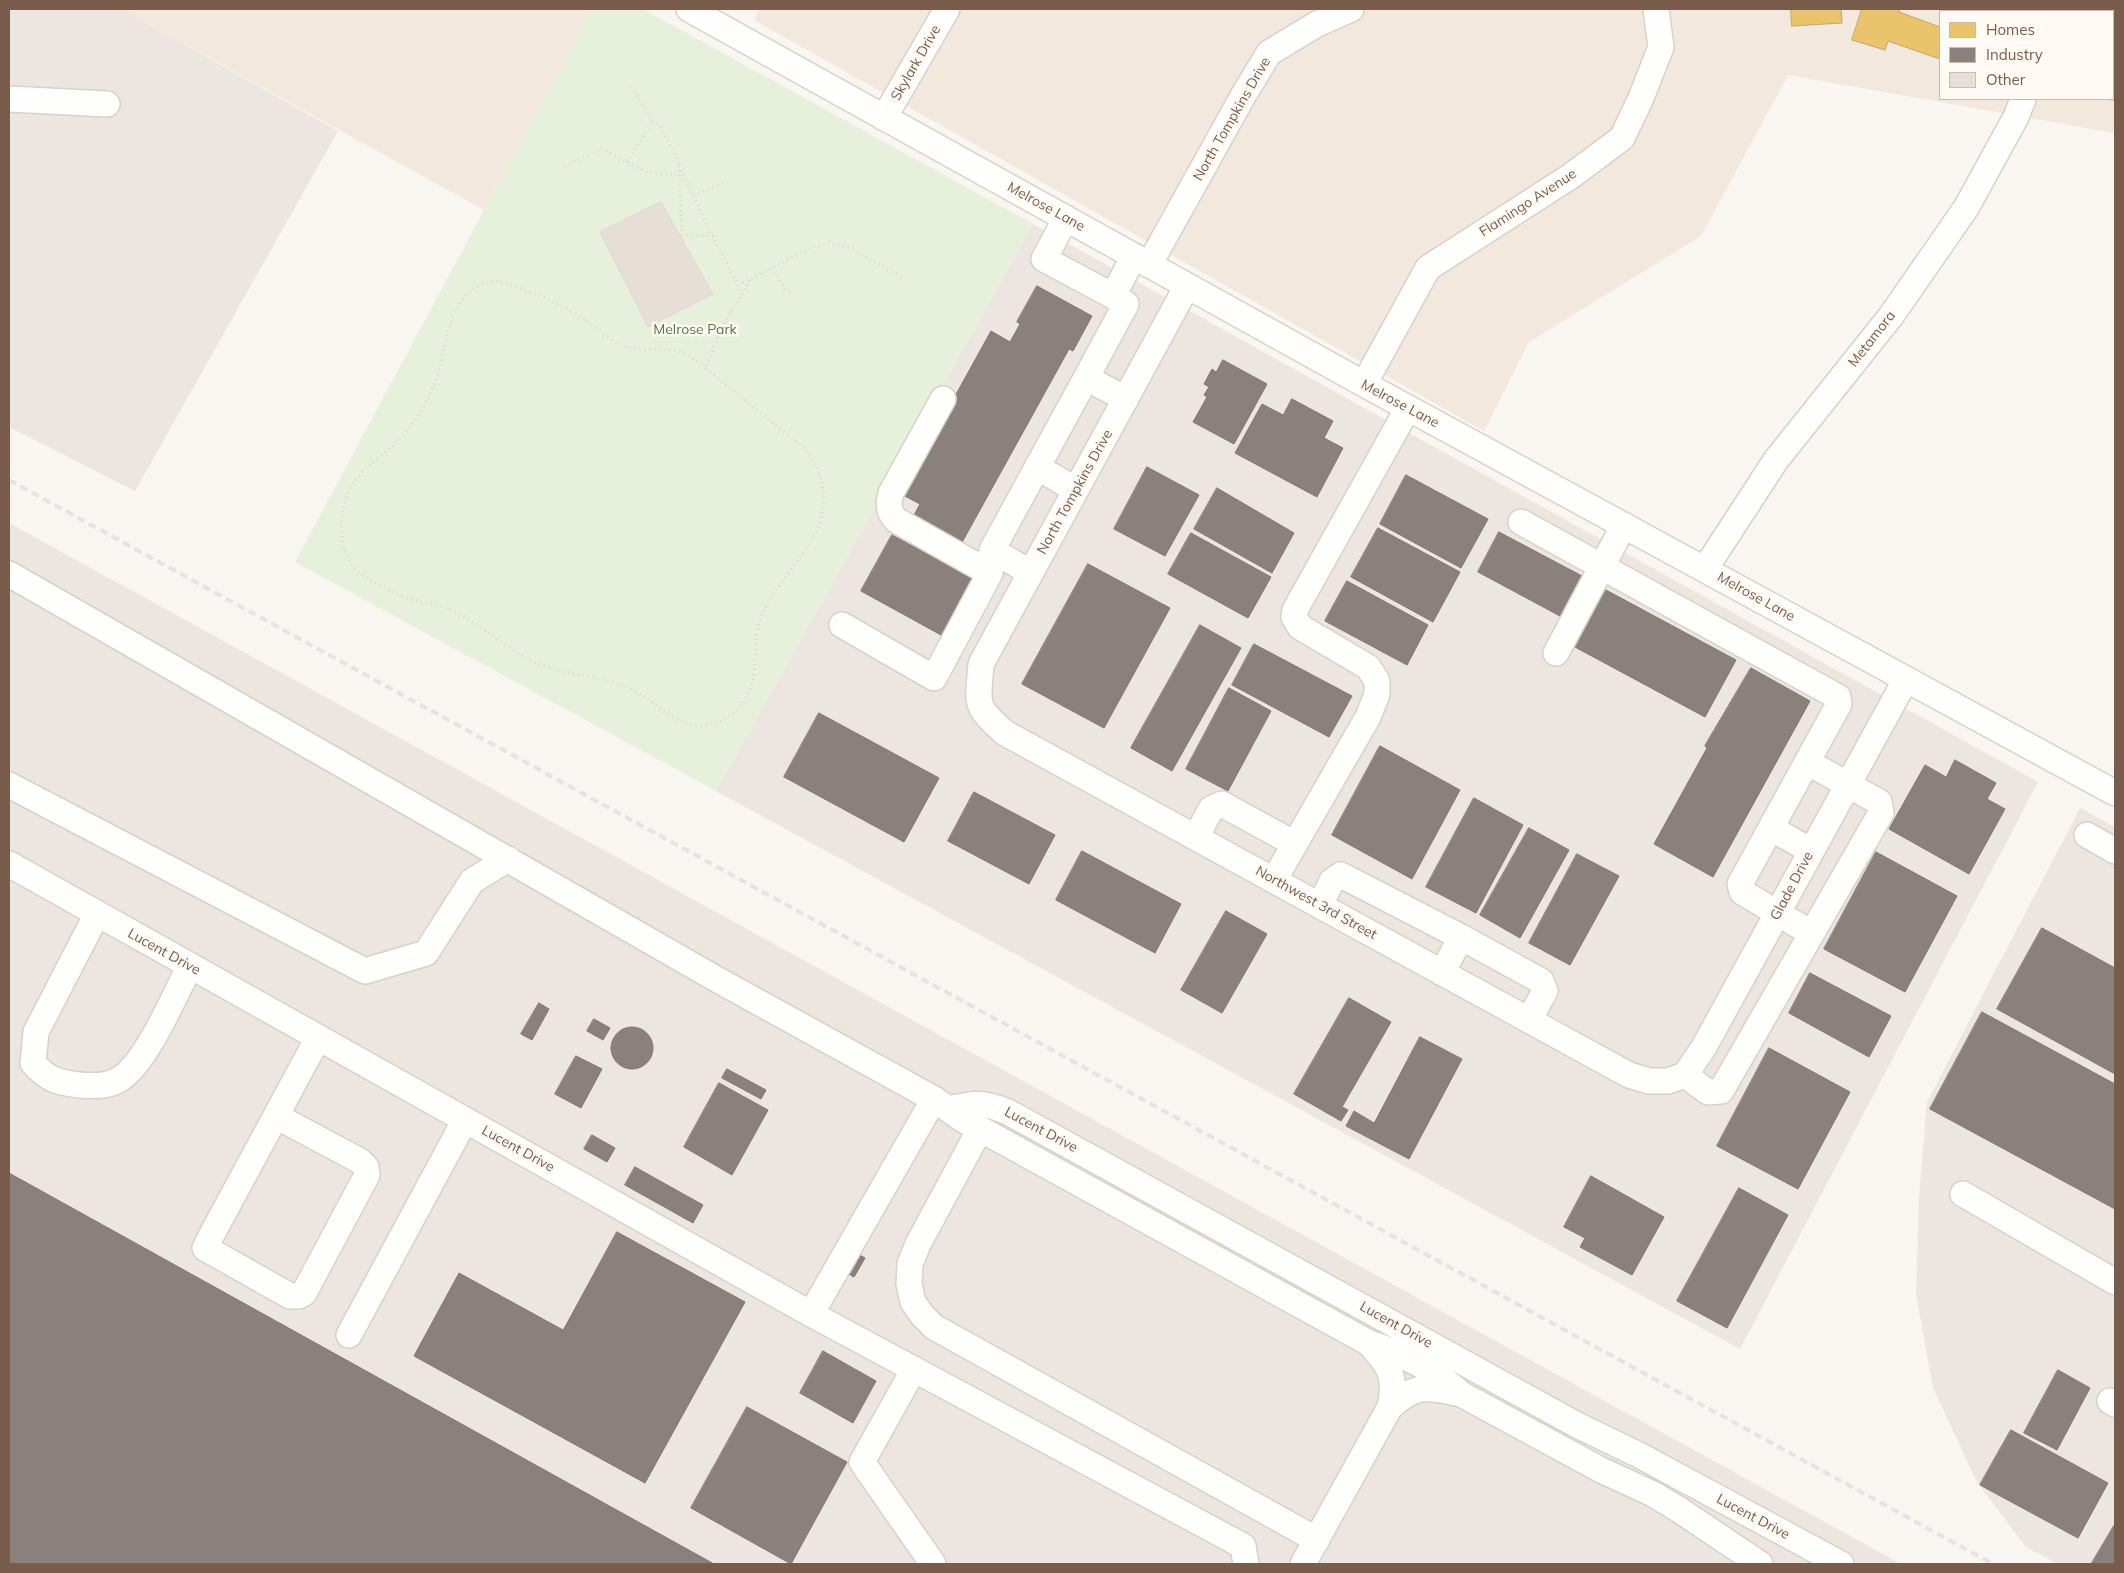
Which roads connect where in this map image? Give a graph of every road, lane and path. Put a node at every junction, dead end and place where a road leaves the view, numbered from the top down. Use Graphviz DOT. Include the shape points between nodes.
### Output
graph roads {
  1 [pos="689,9"];
  2 [pos="947,9"];
  3 [pos="1351,9"];
  4 [pos="1656,9"];
  5 [pos="2103,9"];
  6 [pos="2115,10"];
  7 [pos="631,87"];
  8 [pos="9,99"];
  9 [pos="2023,100"];
  10 [pos="106,104"];
  11 [pos="884,118"];
  12 [pos="653,121"];
  13 [pos="627,162"];
  14 [pos="679,163"];
  15 [pos="565,166"];
  16 [pos="679,175"];
  17 [pos="724,182"];
  18 [pos="693,196"];
  19 [pos="1066,218"];
  20 [pos="713,236"];
  21 [pos="1142,260"];
  22 [pos="772,267"];
  23 [pos="902,278"];
  24 [pos="751,279"];
  25 [pos="1187,286"];
  26 [pos="791,293"];
  27 [pos="1113,296"];
  28 [pos="705,368"];
  29 [pos="1086,378"];
  30 [pos="1364,384"];
  31 [pos="1126,399"];
  32 [pos="943,400"];
  33 [pos="1408,408"];
  34 [pos="1037,467"];
  35 [pos="1076,490"];
  36 [pos="1521,522"];
  37 [pos="1624,525"];
  38 [pos="991,562"];
  39 [pos="1602,566"];
  40 [pos="1706,569"];
  41 [pos="1031,573"];
  42 [pos="9,574"];
  43 [pos="976,600"];
  44 [pos="1007,618"];
  45 [pos="842,626"];
  46 [pos="951,647"];
  47 [pos="1556,653"];
  48 [pos="981,664"];
  49 [pos="1906,679"];
  50 [pos="978,702"];
  51 [pos="1807,762"];
  52 [pos="9,785"];
  53 [pos="1848,785"];
  54 [pos="2115,793"];
  55 [pos="1246,817"];
  56 [pos="1771,828"];
  57 [pos="2087,835"];
  58 [pos="1196,837"];
  59 [pos="1295,844"];
  60 [pos="1814,845"];
  61 [pos="2115,851"];
  62 [pos="1227,854"];
  63 [pos="508,859"];
  64 [pos="1853,861"];
  65 [pos="9,864"];
  66 [pos="1274,880"];
  67 [pos="1320,905"];
  68 [pos="1778,912"];
  69 [pos="97,914"];
  70 [pos="1811,933"];
  71 [pos="1461,937"];
  72 [pos="1751,962"];
  73 [pos="190,966"];
  74 [pos="1442,973"];
  75 [pos="1784,982"];
  76 [pos="1529,1020"];
  77 [pos="1712,1033"];
  78 [pos="318,1038"];
  79 [pos="1744,1051"];
  80 [pos="1677,1078"];
  81 [pos="941,1104"];
  82 [pos="276,1116"];
  83 [pos="465,1120"];
  84 [pos="980,1129"];
  85 [pos="1963,1194"];
  86 [pos="2115,1282"];
  87 [pos="811,1314"];
  88 [pos="349,1335"];
  89 [pos="1369,1342"];
  90 [pos="914,1369"];
  91 [pos="1461,1394"];
  92 [pos="1390,1407"];
  93 [pos="1317,1540"];
  94 [pos="933,1564"];
  95 [pos="1246,1564"];
  96 [pos="1303,1564"];
  97 [pos="1760,1564"];
  98 [pos="1841,1564"];
  1 -- 11 [label="street, Melrose Lane"];
  2 -- 11 [label="street, Skylark Drive"];
  3 -- 21 [label="street, North Tompkins Drive" via="1317,24 1269,53"];
  4 -- 30 [label="street, Flamingo Avenue" via="1661,47 1622,138 1571,176 1428,268"];
  5 -- 6 [label="street"];
  7 -- 12 [label="path"];
  8 -- 10 [label="street"];
  9 -- 40 [label="street, Metamora" via="1966,208 1890,316 1776,460"];
  11 -- 19 [label="street, Melrose Lane"];
  12 -- 13 [label="path"];
  12 -- 14 [label="path" via="660,126"];
  13 -- 15 [label="path" via="602,149"];
  13 -- 16 [label="path" via="646,172"];
  14 -- 16 [label="path"];
  14 -- 18 [label="path"];
  16 -- 20 [label="path" via="682,236"];
  17 -- 18 [label="path"];
  18 -- 20 [label="path"];
  19 -- 21 [label="street, Melrose Lane"];
  19 -- 27 [label="street" via="1044,259"];
  20 -- 24 [label="path" via="738,285"];
  21 -- 25 [label="street, Melrose Lane"];
  21 -- 27 [label="street, North Tompkins Drive"];
  22 -- 23 [label="path" via="812,247 838,244"];
  22 -- 24 [label="path"];
  22 -- 26 [label="path" via="785,290"];
  24 -- 28 [label="path"];
  25 -- 30 [label="street, Melrose Lane"];
  25 -- 31 [label="street, North Tompkins Drive"];
  27 -- 29 [label="street" via="1126,304"];
  28 -- 28 [label="path" via="808,453 820,477 824,506 816,534 777,588 760,619 749,693 735,712 724,719 712,724 681,723 634,690 532,662 450,609 390,591 349,562 341,534 348,494 356,478 393,446 428,398 454,314 464,297 475,288 491,282 506,283 561,306 624,347 676,350"];
  29 -- 31 [label="street"];
  29 -- 34 [label="street"];
  30 -- 33 [label="street, Melrose Lane"];
  31 -- 35 [label="street, North Tompkins Drive"];
  32 -- 38 [label="street" via="891,493 888,502 891,515"];
  33 -- 37 [label="street, Melrose Lane"];
  33 -- 59 [label="street" via="1295,610 1294,617 1300,627 1368,667 1377,681 1377,694 1368,718"];
  34 -- 35 [label="street"];
  34 -- 38 [label="street"];
  35 -- 41 [label="street, North Tompkins Drive"];
  36 -- 39 [label="street"];
  37 -- 39 [label="street"];
  37 -- 40 [label="street, Melrose Lane"];
  38 -- 41 [label="street"];
  38 -- 43 [label="street"];
  39 -- 47 [label="street"];
  39 -- 51 [label="street" via="1838,697 1839,704"];
  40 -- 49 [label="street, Melrose Lane"];
  41 -- 44 [label="street, North Tompkins Drive"];
  42 -- 63 [label="street"];
  43 -- 44 [label="street"];
  43 -- 46 [label="street"];
  44 -- 48 [label="street, North Tompkins Drive"];
  45 -- 46 [label="street" via="934,678"];
  46 -- 48 [label="street"];
  48 -- 50 [label="street, North Tompkins Drive"];
  49 -- 53 [label="street, Glade Drive"];
  49 -- 54 [label="street, Melrose Lane"];
  50 -- 58 [label="street, Northwest 3rd Street" via="984,715 1004,733"];
  51 -- 53 [label="street"];
  51 -- 56 [label="street"];
  52 -- 63 [label="street" via="365,971 426,954 472,882"];
  53 -- 60 [label="street, Glade Drive"];
  53 -- 64 [label="street" via="1879,802 1881,813"];
  55 -- 58 [label="street" via="1222,804 1216,805 1211,808"];
  55 -- 59 [label="street"];
  55 -- 62 [label="street"];
  56 -- 60 [label="street"];
  56 -- 68 [label="street" via="1740,884 1742,892"];
  57 -- 61 [label="street"];
  58 -- 62 [label="street, Northwest 3rd Street"];
  59 -- 66 [label="street"];
  60 -- 64 [label="street"];
  60 -- 68 [label="street, Glade Drive"];
  62 -- 66 [label="street, Northwest 3rd Street"];
  63 -- 81 [label="street"];
  64 -- 70 [label="street"];
  65 -- 69 [label="street, Lucent Drive"];
  66 -- 67 [label="street, Northwest 3rd Street"];
  67 -- 71 [label="street" via="1332,881 1342,875"];
  67 -- 74 [label="street, Northwest 3rd Street"];
  68 -- 70 [label="street"];
  68 -- 72 [label="street, Glade Drive"];
  69 -- 73 [label="street, Lucent Drive"];
  69 -- 73 [label="street" via="36,1032 33,1063 43,1074 58,1082 97,1087 119,1080 141,1059"];
  70 -- 75 [label="street"];
  71 -- 74 [label="street"];
  71 -- 76 [label="street" via="1541,982 1545,991"];
  72 -- 75 [label="street"];
  72 -- 77 [label="street, Glade Drive"];
  73 -- 78 [label="street, Lucent Drive"];
  74 -- 76 [label="street, Northwest 3rd Street"];
  75 -- 79 [label="street"];
  76 -- 80 [label="street, Northwest 3rd Street" via="1629,1075 1649,1081"];
  77 -- 79 [label="street"];
  77 -- 80 [label="street, Glade Drive" via="1694,1064"];
  78 -- 82 [label="street"];
  78 -- 83 [label="street, Lucent Drive"];
  79 -- 80 [label="street" via="1721,1091 1708,1092"];
  81 -- 84 [label="street"];
  81 -- 87 [label="street"];
  81 -- 98 [label="street, Lucent Drive" via="987,1104 1008,1112 1569,1420"];
  82 -- 82 [label="street" via="205,1248 290,1296 299,1296 304,1293 367,1175 366,1167"];
  83 -- 87 [label="street, Lucent Drive"];
  83 -- 88 [label="street"];
  84 -- 89 [label="street"];
  84 -- 93 [label="street" via="910,1264 908,1284 913,1302 922,1315 934,1327"];
  85 -- 86 [label="street"];
  87 -- 90 [label="street, Lucent Drive"];
  89 -- 91 [label="street" via="1388,1348 1445,1379"];
  89 -- 92 [label="street" via="1391,1371 1394,1390"];
  90 -- 94 [label="street" via="862,1462"];
  90 -- 95 [label="street, Lucent Drive" via="1243,1546"];
  91 -- 92 [label="street" via="1429,1388 1415,1389"];
  91 -- 97 [label="street" via="1601,1470 1653,1494"];
  92 -- 93 [label="street"];
  93 -- 96 [label="street"];
}
